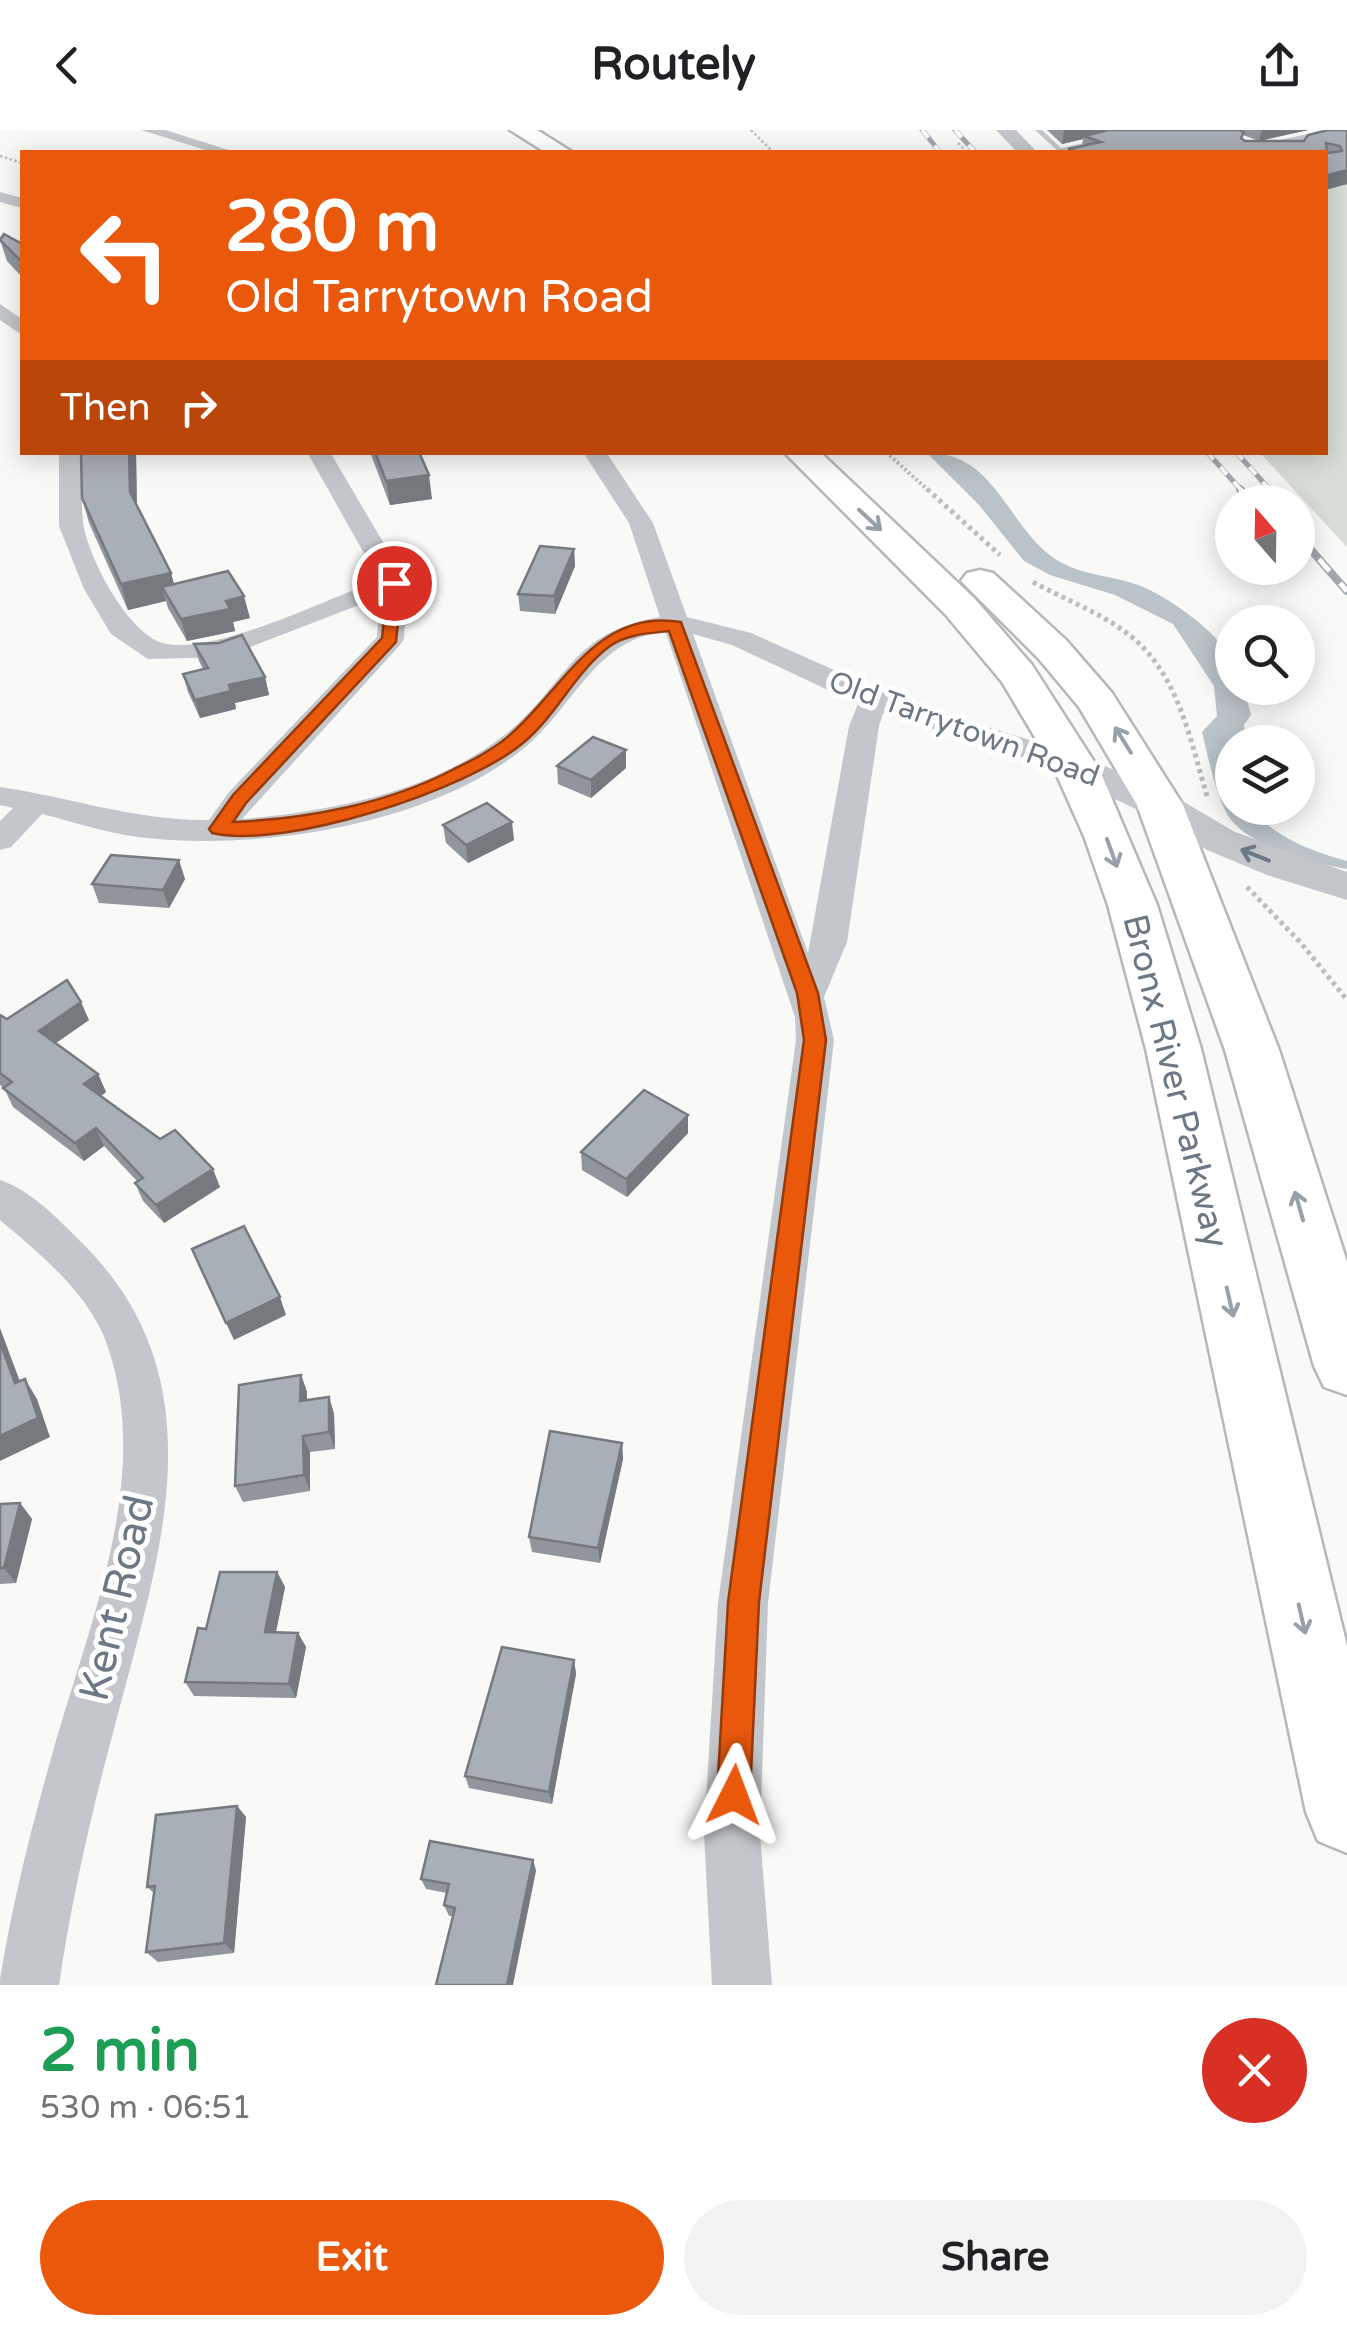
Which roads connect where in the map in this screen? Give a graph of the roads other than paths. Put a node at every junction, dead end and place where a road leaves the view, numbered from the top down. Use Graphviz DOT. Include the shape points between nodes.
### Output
graph roads {
  1 [pos="148,130"];
  2 [pos="550,130"];
  3 [pos="1005,130"];
  4 [pos="1038,130"];
  5 [pos="1089,130"];
  6 [pos="1347,130"];
  7 [pos="523,131"];
  8 [pos="1268,149"];
  9 [pos="220,150"];
  10 [pos="570,150"];
  11 [pos="572,150"];
  12 [pos="1025,150"];
  13 [pos="0,310"];
  14 [pos="20,327"];
  15 [pos="70,455"];
  16 [pos="320,455"];
  17 [pos="596,455"];
  18 [pos="803,455"];
  19 [pos="842,455"];
  20 [pos="394,583"];
  21 [pos="675,625"];
  22 [pos="874,700"];
  23 [pos="1073,764"];
  24 [pos="0,796"];
  25 [pos="37,801"];
  26 [pos="1160,806"];
  27 [pos="219,829"];
  28 [pos="0,840"];
  29 [pos="1347,886"];
  30 [pos="808,993"];
  31 [pos="0,1196"];
  32 [pos="1347,1366"];
  33 [pos="1347,1812"];
  34 [pos="29,1985"];
  35 [pos="742,1985"];
  1 -- 9 [label="street"];
  2 -- 11 [label="highway"];
  3 -- 12 [label="street"];
  4 -- 5 [label="lane" via="1060,150 1113,138"];
  6 -- 8 [label="street"];
  7 -- 10 [label="highway"];
  13 -- 14 [label="street"];
  15 -- 20 [label="street" via="71,526 97,589 121,628 158,653 214,651"];
  16 -- 20 [label="street"];
  17 -- 21 [label="street" via="641,523"];
  18 -- 23 [label="highway, Bronx River Parkway, one-way" via="986,634 1045,712"];
  26 -- 19 [label="highway, Bronx River Parkway, one-way" via="1118,731 1052,649"];
  20 -- 27 [label="street" via="390,639"];
  21 -- 22 [label="street, Old Tarrytown Road" via="742,640"];
  21 -- 27 [label="street, Old Tarrytown Road" via="605,642 517,739 448,779 319,819"];
  21 -- 30 [label="street"];
  22 -- 23 [label="street, Old Tarrytown Road"];
  22 -- 30 [label="street" via="864,726 830,942"];
  23 -- 26 [label="street, Old Tarrytown Road"];
  23 -- 33 [label="highway, Bronx River Parkway, one-way" via="1120,876 1156,994"];
  24 -- 25 [label="street, Old Tarrytown Road"];
  25 -- 27 [label="street, Old Tarrytown Road" via="138,826"];
  25 -- 28 [label="street"];
  29 -- 26 [label="street, Old Tarrytown Road, one-way" via="1222,841"];
  32 -- 26 [label="highway, Bronx River Parkway, one-way" via="1252,1050"];
  30 -- 35 [label="street" via="815,1040 744,1602 732,1834"];
  31 -- 34 [label="street, Kent Road" via="93,1282 126,1336 138,1376 146,1469 132,1556 45,1886"];
}
